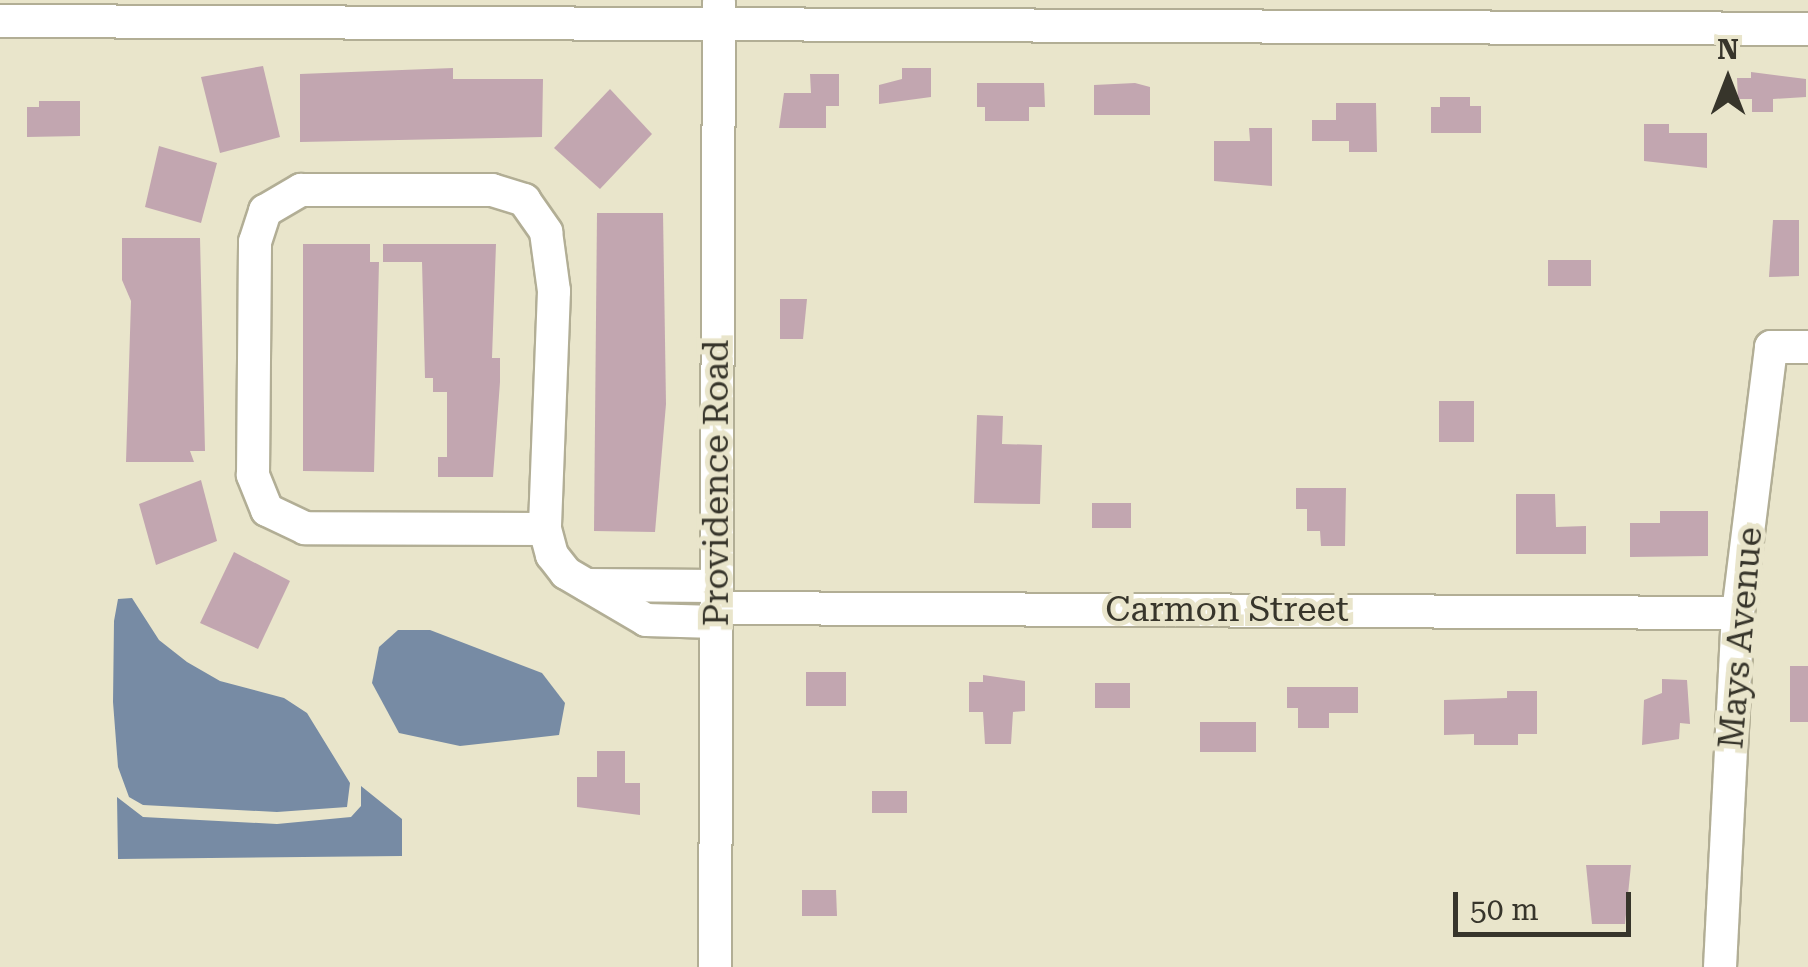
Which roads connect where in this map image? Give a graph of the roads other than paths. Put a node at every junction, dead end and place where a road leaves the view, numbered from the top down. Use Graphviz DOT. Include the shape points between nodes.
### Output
graph roads {
  1 [pos="719,11"];
  2 [pos="0,21"];
  3 [pos="1808,29"];
  4 [pos="1808,347"];
  5 [pos="545,529"];
  6 [pos="716,605"];
  7 [pos="1738,613"];
  8 [pos="715,967"];
  9 [pos="1720,967"];
  1 -- 2 [label="street"];
  1 -- 3 [label="street"];
  1 -- 6 [label="street, Providence Road"];
  4 -- 7 [label="street, Mays Avenue" via="1771,347"];
  5 -- 5 [label="street" via="554,291 538,215 524,200 492,190 301,190 265,211 254,242 254,475 267,510 305,528"];
  5 -- 6 [label="street, Carmon Street" via="559,564 587,585"];
  6 -- 7 [label="street, Carmon Street"];
  6 -- 8 [label="street, Providence Road"];
  7 -- 9 [label="street, Mays Avenue"];
}
